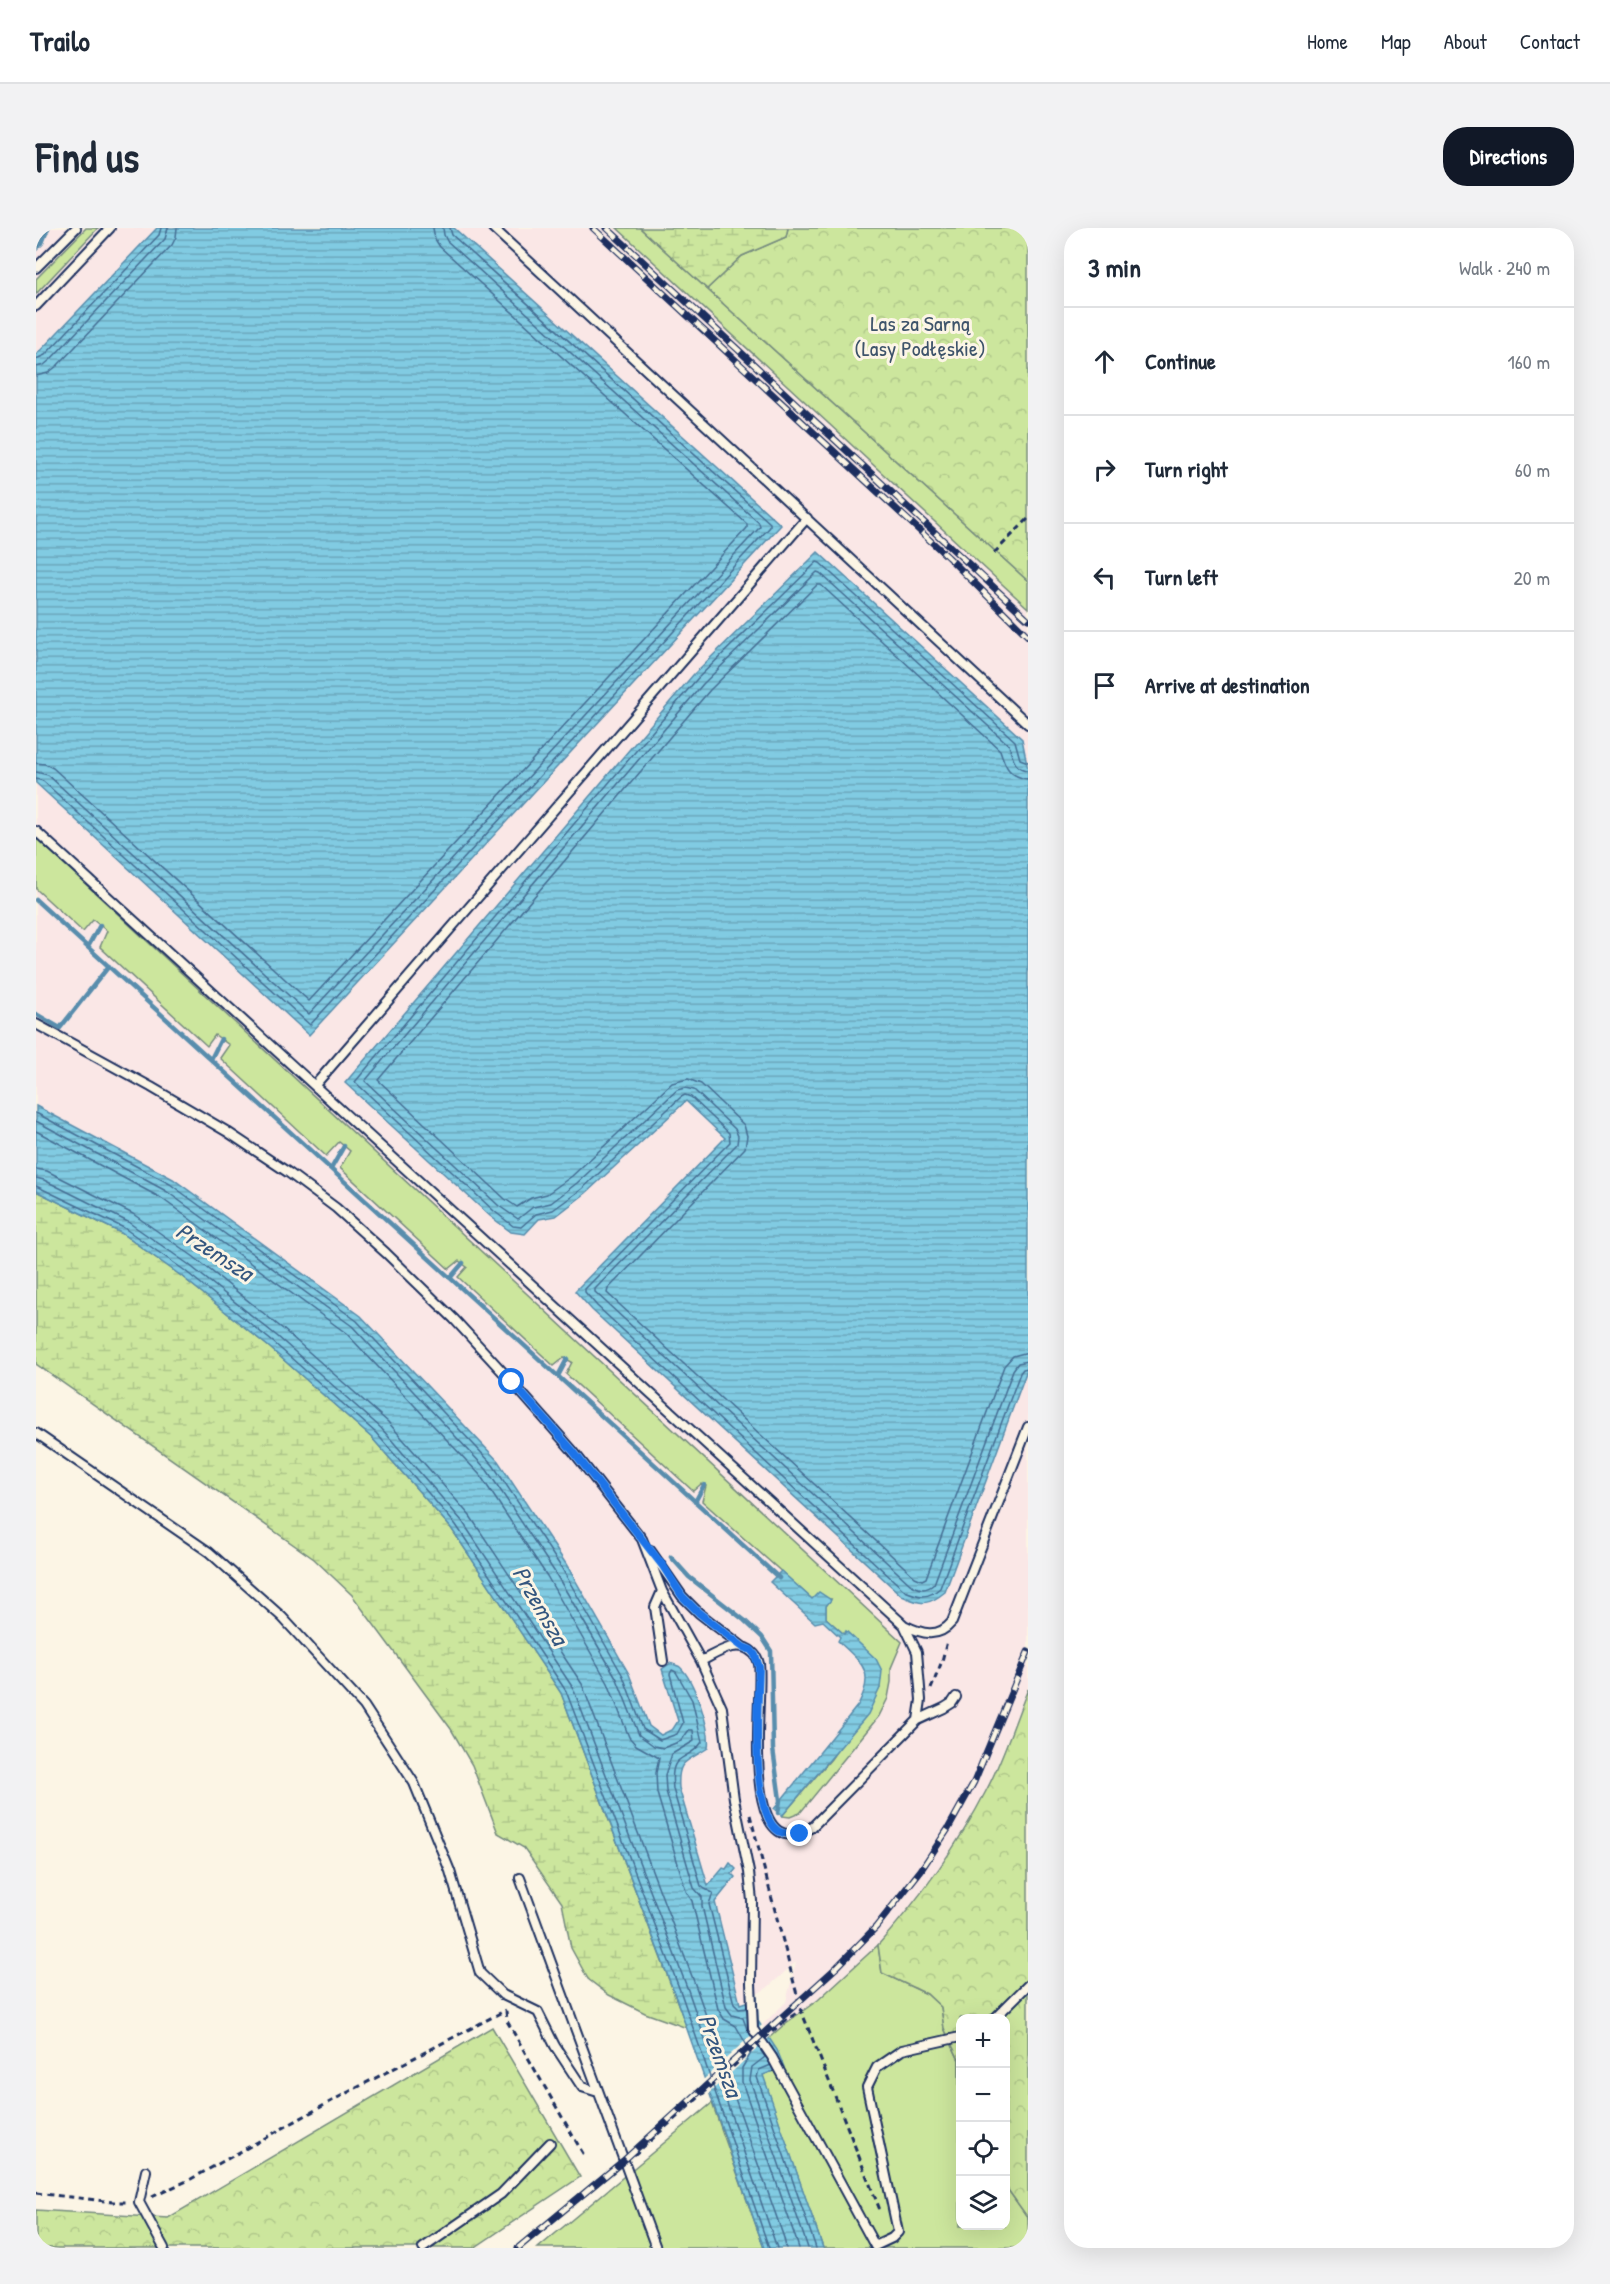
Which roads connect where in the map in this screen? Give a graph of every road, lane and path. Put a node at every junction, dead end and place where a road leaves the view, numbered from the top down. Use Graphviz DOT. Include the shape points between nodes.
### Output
graph roads {
  1 [pos="76,228"];
  2 [pos="110,228"];
  3 [pos="493,228"];
  4 [pos="36,268"];
  5 [pos="36,306"];
  6 [pos="807,518"];
  7 [pos="1028,519"];
  8 [pos="994,553"];
  9 [pos="1028,724"];
  10 [pos="36,831"];
  11 [pos="36,1024"];
  12 [pos="315,1085"];
  13 [pos="1028,1427"];
  14 [pos="36,1433"];
  15 [pos="642,1539"];
  16 [pos="662,1591"];
  17 [pos="952,1622"];
  18 [pos="904,1625"];
  19 [pos="743,1647"];
  20 [pos="663,1661"];
  21 [pos="701,1661"];
  22 [pos="931,1689"];
  23 [pos="956,1697"];
  24 [pos="918,1720"];
  25 [pos="748,1808"];
  26 [pos="520,1878"];
  27 [pos="1028,1985"];
  28 [pos="503,1995"];
  29 [pos="506,2010"];
  30 [pos="801,2010"];
  31 [pos="999,2014"];
  32 [pos="956,2038"];
  33 [pos="598,2092"];
  34 [pos="550,2144"];
  35 [pos="585,2157"];
  36 [pos="624,2164"];
  37 [pos="146,2170"];
  38 [pos="36,2193"];
  39 [pos="140,2202"];
  40 [pos="884,2218"];
  41 [pos="164,2248"];
  42 [pos="423,2248"];
  43 [pos="656,2248"];
  1 -- 4 [label="lane"];
  2 -- 5 [label="lane"];
  3 -- 6 [label="lane"];
  6 -- 9 [label="lane"];
  6 -- 12 [label="lane"];
  7 -- 8 [label="path"];
  10 -- 12 [label="lane"];
  11 -- 15 [label="lane" via="226,1131 336,1208 454,1319 573,1451"];
  12 -- 18 [label="lane"];
  13 -- 17 [label="lane"];
  14 -- 28 [label="lane" via="209,1552 282,1617 364,1706 414,1782 450,1871 480,1973"];
  15 -- 16 [label="lane"];
  15 -- 19 [label="lane" via="682,1596"];
  16 -- 20 [label="lane" via="655,1606"];
  16 -- 21 [label="lane"];
  17 -- 18 [label="lane" via="946,1629 929,1634"];
  17 -- 22 [label="path"];
  18 -- 24 [label="lane" via="917,1652 921,1700"];
  19 -- 21 [label="lane" via="728,1647"];
  19 -- 24 [label="lane" via="751,1650 758,1661 759,1774 763,1802 777,1830 800,1834 812,1827"];
  21 -- 32 [label="lane" via="722,1708 749,1872 753,2029 875,2246 898,2232 867,2087 877,2067 902,2050"];
  23 -- 24 [label="lane" via="944,1708"];
  25 -- 30 [label="path"];
  26 -- 33 [label="lane"];
  27 -- 31 [label="lane"];
  28 -- 29 [label="path"];
  28 -- 33 [label="lane" via="538,2012 582,2087"];
  29 -- 35 [label="path" via="507,2021"];
  29 -- 39 [label="path" via="191,2179"];
  30 -- 36 [label="path, bridge"];
  30 -- 40 [label="path"];
  33 -- 36 [label="lane"];
  34 -- 42 [label="lane" via="501,2193"];
  36 -- 43 [label="lane"];
  37 -- 39 [label="lane"];
  38 -- 39 [label="path"];
  39 -- 41 [label="lane"];
}
